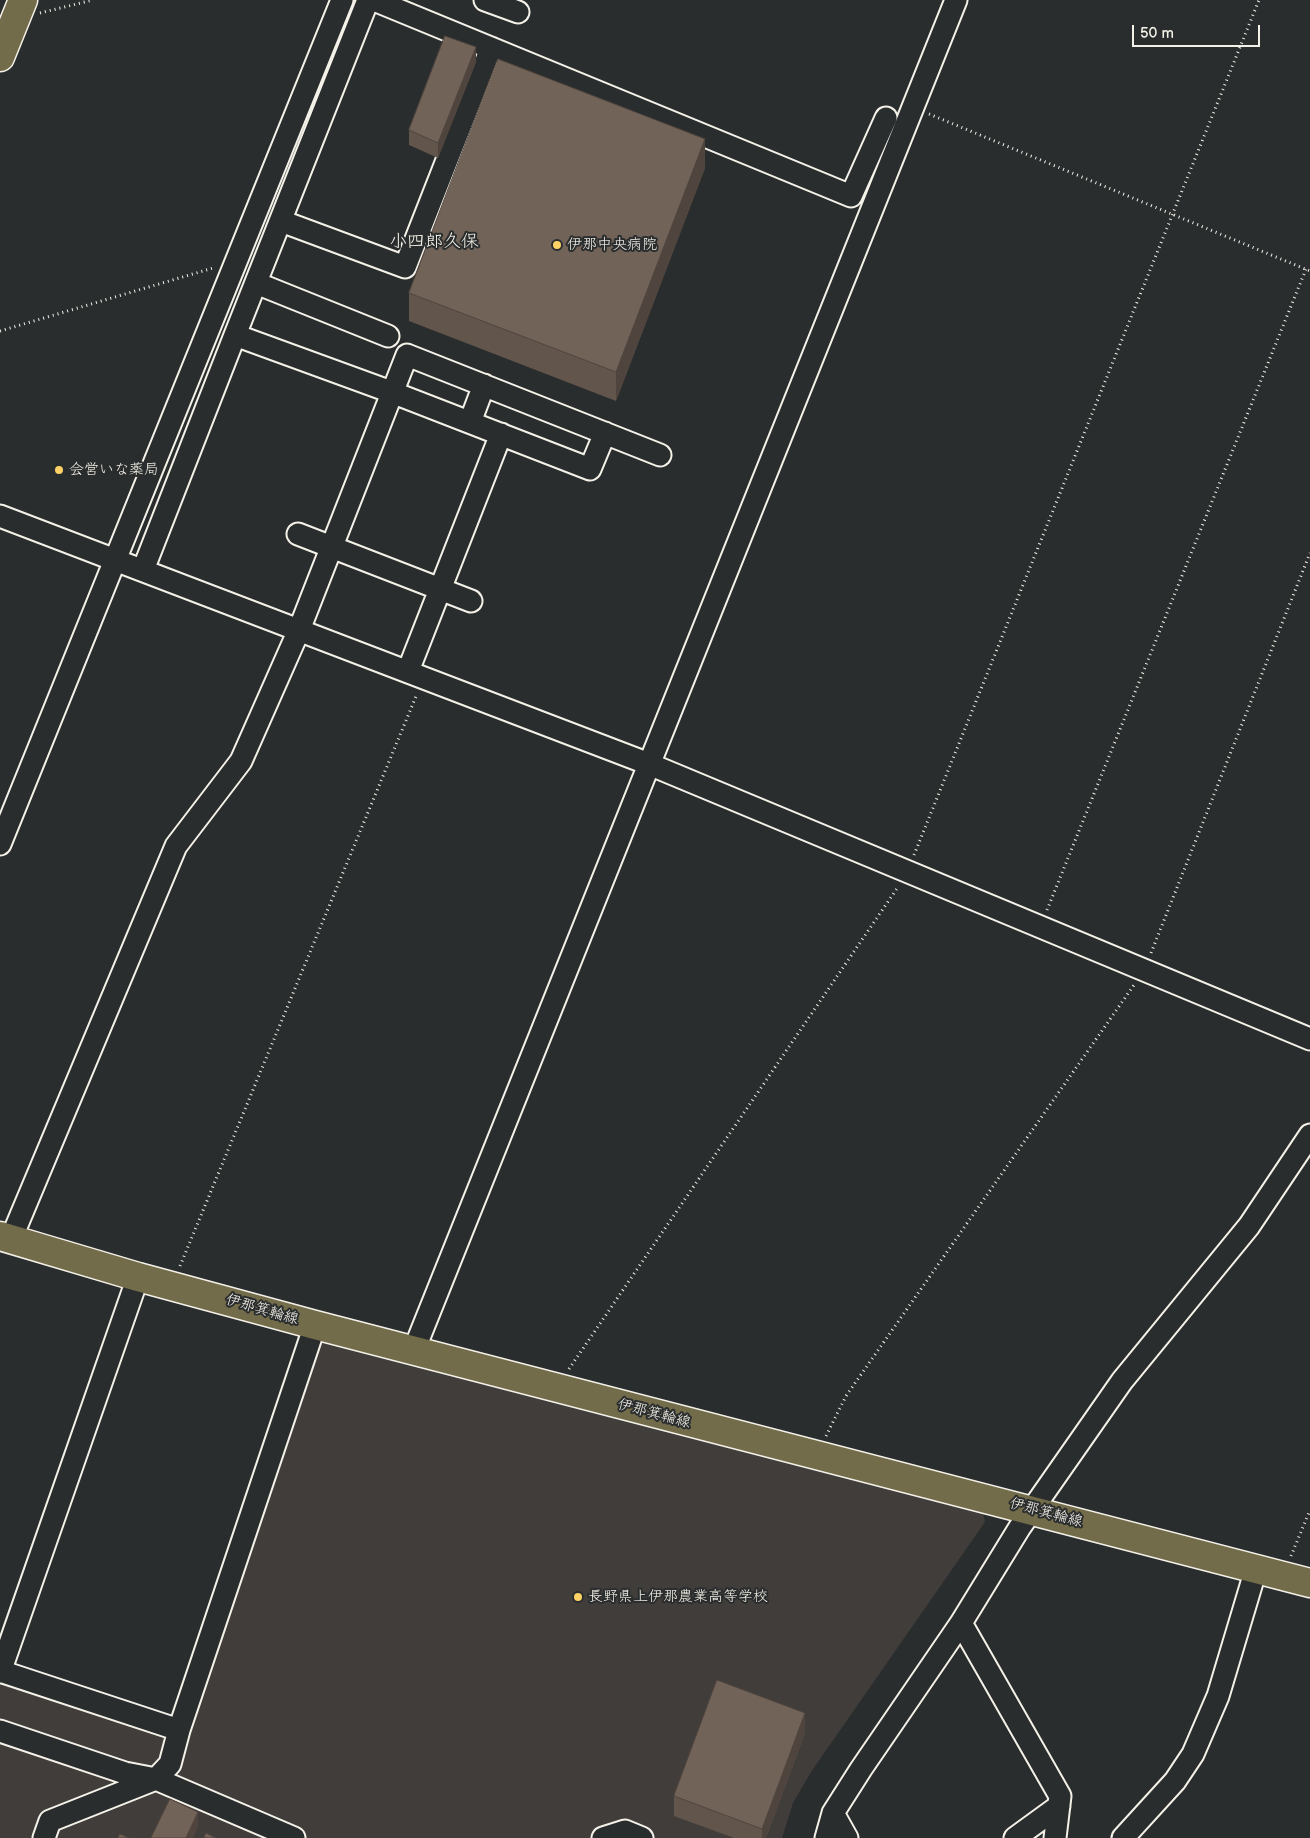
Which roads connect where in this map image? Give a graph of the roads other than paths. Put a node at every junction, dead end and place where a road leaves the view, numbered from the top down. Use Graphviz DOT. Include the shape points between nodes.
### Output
graph roads {
  1 [pos="342,0"];
  2 [pos="368,0"];
  3 [pos="374,0"];
  4 [pos="485,0"];
  5 [pos="956,0"];
  6 [pos="22,3"];
  7 [pos="518,12"];
  8 [pos="491,48"];
  9 [pos="0,57"];
  10 [pos="886,118"];
  11 [pos="281,222"];
  12 [pos="256,283"];
  13 [pos="235,335"];
  14 [pos="388,336"];
  15 [pos="484,385"];
  16 [pos="394,393"];
  17 [pos="470,422"];
  18 [pos="605,433"];
  19 [pos="501,434"];
  20 [pos="660,455"];
  21 [pos="0,516"];
  22 [pos="298,534"];
  23 [pos="332,547"];
  24 [pos="115,560"];
  25 [pos="143,570"];
  26 [pos="440,589"];
  27 [pos="471,601"];
  28 [pos="299,630"];
  29 [pos="416,674"];
  30 [pos="649,764"];
  31 [pos="0,844"];
  32 [pos="1310,1040"];
  33 [pos="1310,1135"];
  34 [pos="6,1237"];
  35 [pos="138,1277"];
  36 [pos="315,1325"];
  37 [pos="414,1350"];
  38 [pos="1032,1509"];
  39 [pos="1256,1568"];
  40 [pos="1310,1583"];
  41 [pos="961,1623"];
  42 [pos="0,1672"];
  43 [pos="0,1730"];
  44 [pos="179,1730"];
  45 [pos="156,1779"];
  46 [pos="1059,1806"];
  47 [pos="834,1813"];
  48 [pos="44,1838"];
  49 [pos="294,1838"];
  50 [pos="603,1838"];
  51 [pos="642,1838"];
  52 [pos="826,1838"];
  53 [pos="847,1838"];
  54 [pos="1015,1838"];
  55 [pos="1055,1838"];
  56 [pos="1123,1838"];
  1 -- 24 [label="street"];
  2 -- 11 [label="street"];
  3 -- 8 [label="street"];
  4 -- 7 [label="street"];
  5 -- 30 [label="street"];
  6 -- 9 [label="main road"];
  8 -- 10 [label="street" via="851,196"];
  8 -- 11 [label="street" via="405,267"];
  11 -- 12 [label="street"];
  12 -- 13 [label="street"];
  12 -- 14 [label="street"];
  13 -- 16 [label="street"];
  13 -- 25 [label="street"];
  15 -- 16 [label="street" via="407,355"];
  15 -- 17 [label="street"];
  15 -- 18 [label="street"];
  16 -- 17 [label="street"];
  16 -- 23 [label="street"];
  17 -- 19 [label="street"];
  18 -- 19 [label="street" via="590,469"];
  18 -- 20 [label="street"];
  19 -- 26 [label="street"];
  21 -- 24 [label="street"];
  22 -- 23 [label="street"];
  23 -- 26 [label="street"];
  23 -- 28 [label="street"];
  24 -- 25 [label="street"];
  24 -- 31 [label="street"];
  25 -- 28 [label="street"];
  26 -- 27 [label="street"];
  26 -- 29 [label="street"];
  28 -- 29 [label="street"];
  28 -- 34 [label="street" via="241,761 176,846"];
  29 -- 30 [label="street"];
  30 -- 32 [label="street"];
  30 -- 37 [label="street"];
  33 -- 38 [label="street" via="1249,1226 1122,1381"];
  34 -- 35 [label="main road, 伊那箕輪線"];
  35 -- 36 [label="main road, 伊那箕輪線"];
  35 -- 42 [label="street"];
  36 -- 37 [label="main road, 伊那箕輪線"];
  36 -- 44 [label="street"];
  37 -- 38 [label="main road, 伊那箕輪線"];
  38 -- 39 [label="main road, 伊那箕輪線"];
  38 -- 41 [label="street"];
  39 -- 40 [label="main road, 伊那箕輪線"];
  39 -- 56 [label="street" via="1218,1696 1193,1754 1175,1781"];
  41 -- 46 [label="street" via="1060,1796"];
  41 -- 47 [label="street" via="860,1769"];
  42 -- 44 [label="street"];
  43 -- 45 [label="street" via="125,1772"];
  44 -- 45 [label="street" via="170,1764"];
  45 -- 48 [label="street" via="50,1821"];
  45 -- 49 [label="street"];
  46 -- 54 [label="street"];
  46 -- 55 [label="street"];
  47 -- 52 [label="street"];
  47 -- 53 [label="street"];
  50 -- 51 [label="street" via="625,1831"];
}
